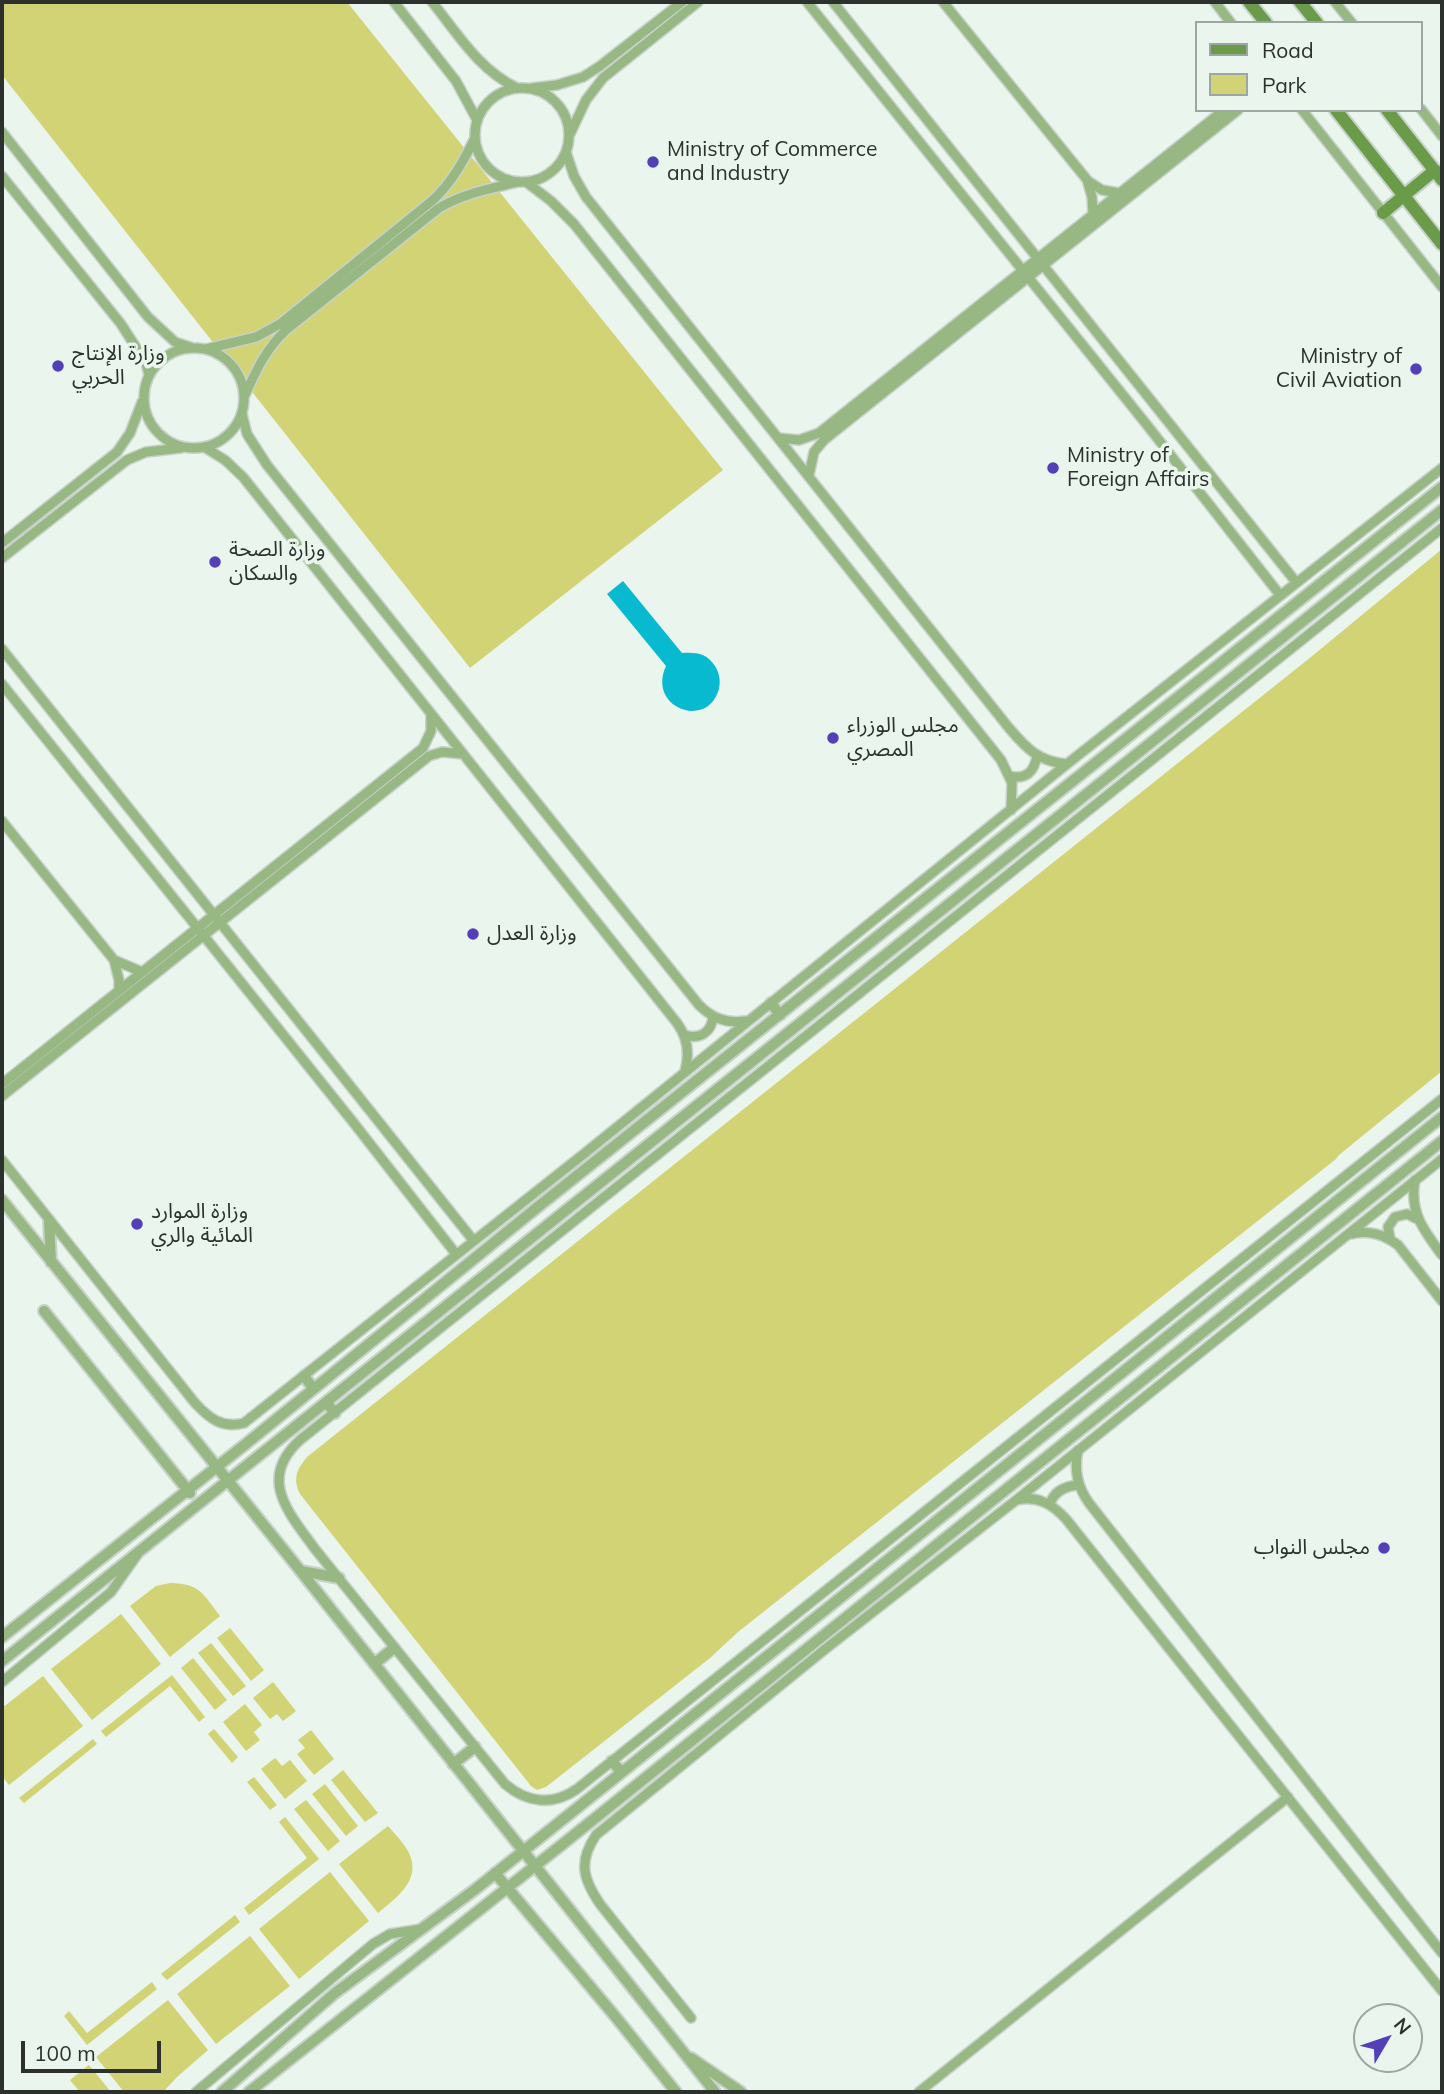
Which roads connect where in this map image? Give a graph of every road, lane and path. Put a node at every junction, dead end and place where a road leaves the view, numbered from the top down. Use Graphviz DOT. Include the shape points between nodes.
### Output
graph roads {
  1 [pos="394,2"];
  2 [pos="432,2"];
  3 [pos="682,2"];
  4 [pos="698,2"];
  5 [pos="807,2"];
  6 [pos="833,2"];
  7 [pos="943,2"];
  8 [pos="1214,2"];
  9 [pos="1249,2"];
  10 [pos="1300,2"];
  11 [pos="1335,2"];
  12 [pos="1229,21"];
  13 [pos="1264,21"];
  14 [pos="1315,21"];
  15 [pos="1350,21"];
  16 [pos="522,88"];
  17 [pos="1221,112"];
  18 [pos="1235,112"];
  19 [pos="1304,112"];
  20 [pos="1338,112"];
  21 [pos="1389,112"];
  22 [pos="1423,112"];
  23 [pos="477,121"];
  24 [pos="2,132"];
  25 [pos="1442,136"];
  26 [pos="475,138"];
  27 [pos="569,139"];
  28 [pos="566,152"];
  29 [pos="1438,175"];
  30 [pos="2,176"];
  31 [pos="1088,181"];
  32 [pos="522,182"];
  33 [pos="1119,193"];
  34 [pos="1404,196"];
  35 [pos="1383,213"];
  36 [pos="1093,214"];
  37 [pos="1442,244"];
  38 [pos="1040,262"];
  39 [pos="1026,273"];
  40 [pos="1442,287"];
  41 [pos="191,348"];
  42 [pos="206,349"];
  43 [pos="149,375"];
  44 [pos="144,390"];
  45 [pos="244,397"];
  46 [pos="242,414"];
  47 [pos="779,438"];
  48 [pos="184,447"];
  49 [pos="204,447"];
  50 [pos="1442,468"];
  51 [pos="809,475"];
  52 [pos="1442,487"];
  53 [pos="1442,510"];
  54 [pos="1442,528"];
  55 [pos="2,543"];
  56 [pos="2,558"];
  57 [pos="1296,582"];
  58 [pos="1280,595"];
  59 [pos="2,649"];
  60 [pos="2,684"];
  61 [pos="1154,697"];
  62 [pos="1163,708"];
  63 [pos="430,712"];
  64 [pos="463,754"];
  65 [pos="1037,756"];
  66 [pos="1067,764"];
  67 [pos="1009,776"];
  68 [pos="1011,810"];
  69 [pos="2,821"];
  70 [pos="213,915"];
  71 [pos="220,924"];
  72 [pos="198,928"];
  73 [pos="204,936"];
  74 [pos="114,960"];
  75 [pos="142,972"];
  76 [pos="119,990"];
  77 [pos="771,1003"];
  78 [pos="780,1015"];
  79 [pos="713,1016"];
  80 [pos="747,1021"];
  81 [pos="762,1029"];
  82 [pos="685,1035"];
  83 [pos="774,1044"];
  84 [pos="685,1071"];
  85 [pos="2,1084"];
  86 [pos="2,1096"];
  87 [pos="1442,1099"];
  88 [pos="1442,1116"];
  89 [pos="1442,1141"];
  90 [pos="1442,1159"];
  91 [pos="2,1160"];
  92 [pos="1415,1181"];
  93 [pos="2,1200"];
  94 [pos="1417,1219"];
  95 [pos="49,1221"];
  96 [pos="1346,1236"];
  97 [pos="1390,1239"];
  98 [pos="473,1240"];
  99 [pos="457,1254"];
  100 [pos="1442,1255"];
  101 [pos="51,1262"];
  102 [pos="1442,1301"];
  103 [pos="44,1311"];
  104 [pos="303,1376"];
  105 [pos="313,1388"];
  106 [pos="326,1402"];
  107 [pos="335,1413"];
  108 [pos="1078,1450"];
  109 [pos="217,1467"];
  110 [pos="228,1480"];
  111 [pos="1079,1485"];
  112 [pos="188,1489"];
  113 [pos="1015,1501"];
  114 [pos="198,1503"];
  115 [pos="1050,1504"];
  116 [pos="143,1546"];
  117 [pos="301,1571"];
  118 [pos="339,1578"];
  119 [pos="2,1637"];
  120 [pos="394,1648"];
  121 [pos="2,1661"];
  122 [pos="374,1664"];
  123 [pos="2,1682"];
  124 [pos="475,1747"];
  125 [pos="612,1760"];
  126 [pos="453,1764"];
  127 [pos="621,1772"];
  128 [pos="1288,1797"];
  129 [pos="523,1851"];
  130 [pos="535,1866"];
  131 [pos="495,1873"];
  132 [pos="507,1887"];
  133 [pos="421,1929"];
  134 [pos="1442,1953"];
  135 [pos="1442,1991"];
  136 [pos="691,2018"];
  137 [pos="684,2053"];
  138 [pos="196,2092"];
  139 [pos="222,2092"];
  140 [pos="249,2092"];
  141 [pos="676,2092"];
  142 [pos="715,2092"];
  143 [pos="741,2092"];
  144 [pos="919,2092"];
  1 -- 23 [label="street" via="456,81"];
  2 -- 16 [label="street" via="475,57 498,78"];
  3 -- 16 [label="street" via="583,77"];
  4 -- 27 [label="street" via="603,78 582,106"];
  5 -- 39 [label="street"];
  6 -- 38 [label="street"];
  7 -- 31 [label="street"];
  8 -- 12 [label="street"];
  9 -- 13 [label="main road"];
  10 -- 14 [label="main road"];
  11 -- 15 [label="street"];
  16 -- 23 [label="street" via="492,98"];
  16 -- 27 [label="street" via="538,91 558,105"];
  17 -- 33 [label="street"];
  18 -- 38 [label="street"];
  19 -- 35 [label="street"];
  20 -- 34 [label="main road"];
  21 -- 29 [label="main road"];
  22 -- 25 [label="street"];
  23 -- 26 [label="street"];
  24 -- 41 [label="street" via="148,317 176,342"];
  26 -- 32 [label="street" via="477,151 493,172"];
  26 -- 42 [label="street" via="450,183 433,200 279,324 256,337"];
  27 -- 28 [label="street"];
  28 -- 32 [label="street" via="550,173"];
  28 -- 47 [label="street" via="586,197"];
  29 -- 34 [label="main road"];
  30 -- 43 [label="street" via="121,324"];
  31 -- 33 [label="street"];
  31 -- 36 [label="street"];
  32 -- 45 [label="street" via="470,192 439,208 272,343"];
  32 -- 67 [label="street" via="551,201 575,225 1001,760"];
  33 -- 36 [label="street"];
  34 -- 35 [label="main road"];
  34 -- 37 [label="main road"];
  35 -- 40 [label="street"];
  36 -- 38 [label="street"];
  38 -- 39 [label="street"];
  38 -- 57 [label="street"];
  39 -- 47 [label="street" via="819,433 799,440"];
  39 -- 51 [label="street" via="824,440 814,452"];
  39 -- 58 [label="street"];
  41 -- 42 [label="street"];
  41 -- 43 [label="street" via="166,356"];
  42 -- 45 [label="street" via="233,367"];
  43 -- 44 [label="street"];
  44 -- 48 [label="street" via="145,409 153,427 166,440"];
  44 -- 55 [label="street" via="130,433 117,452"];
  45 -- 46 [label="street"];
  46 -- 49 [label="street" via="227,436"];
  46 -- 79 [label="street" via="247,434 267,464 699,1005"];
  47 -- 51 [label="street"];
  48 -- 49 [label="street"];
  48 -- 56 [label="street" via="146,452 127,460"];
  49 -- 63 [label="street" via="243,477"];
  50 -- 57 [label="street"];
  51 -- 65 [label="street" via="1009,728"];
  52 -- 62 [label="street"];
  53 -- 83 [label="street"];
  54 -- 107 [label="street"];
  57 -- 58 [label="street"];
  58 -- 61 [label="street"];
  59 -- 70 [label="street"];
  60 -- 72 [label="street"];
  61 -- 62 [label="street"];
  61 -- 66 [label="street"];
  62 -- 78 [label="street"];
  63 -- 64 [label="street"];
  63 -- 70 [label="street" via="431,731 423,748"];
  64 -- 71 [label="street" via="429,756"];
  64 -- 82 [label="street"];
  65 -- 66 [label="street"];
  65 -- 67 [label="street" via="1028,775"];
  66 -- 68 [label="street"];
  67 -- 68 [label="street"];
  68 -- 77 [label="street"];
  69 -- 74 [label="street"];
  70 -- 71 [label="street"];
  70 -- 72 [label="street"];
  71 -- 73 [label="street"];
  71 -- 98 [label="street"];
  72 -- 73 [label="street"];
  72 -- 75 [label="street"];
  73 -- 86 [label="street"];
  73 -- 99 [label="street"];
  74 -- 75 [label="street"];
  74 -- 76 [label="street"];
  75 -- 76 [label="street"];
  76 -- 85 [label="street"];
  77 -- 78 [label="street"];
  77 -- 80 [label="street"];
  78 -- 81 [label="street"];
  79 -- 80 [label="street" via="729,1022"];
  79 -- 82 [label="street" via="706,1032 696,1037"];
  80 -- 84 [label="street"];
  81 -- 83 [label="street"];
  81 -- 105 [label="street"];
  82 -- 84 [label="street"];
  83 -- 106 [label="street"];
  84 -- 98 [label="street"];
  87 -- 125 [label="street"];
  88 -- 127 [label="street"];
  89 -- 130 [label="street"];
  90 -- 92 [label="street"];
  91 -- 95 [label="street"];
  92 -- 94 [label="street"];
  92 -- 96 [label="street"];
  93 -- 101 [label="street"];
  94 -- 97 [label="street" via="1406,1214 1395,1217 1388,1227"];
  94 -- 100 [label="street"];
  95 -- 101 [label="street"];
  95 -- 104 [label="street" via="211,1419 229,1426 244,1423"];
  96 -- 97 [label="street" via="1371,1232"];
  96 -- 108 [label="street"];
  97 -- 102 [label="street"];
  98 -- 99 [label="street"];
  99 -- 104 [label="street"];
  101 -- 109 [label="street"];
  103 -- 112 [label="street"];
  104 -- 105 [label="street"];
  105 -- 109 [label="street"];
  106 -- 107 [label="street"];
  106 -- 110 [label="street"];
  107 -- 118 [label="street" via="288,1452 279,1484 286,1509"];
  108 -- 111 [label="street"];
  108 -- 113 [label="street"];
  109 -- 110 [label="street"];
  109 -- 112 [label="street"];
  110 -- 114 [label="street"];
  110 -- 117 [label="street"];
  111 -- 115 [label="street" via="1063,1488"];
  111 -- 134 [label="street" via="1097,1514"];
  112 -- 114 [label="street"];
  112 -- 119 [label="street"];
  113 -- 115 [label="street" via="1036,1499"];
  113 -- 136 [label="street" via="628,1808 590,1844 584,1866 590,1888"];
  114 -- 116 [label="street"];
  115 -- 128 [label="street"];
  116 -- 121 [label="street"];
  116 -- 123 [label="street" via="111,1592"];
  117 -- 118 [label="street"];
  117 -- 122 [label="street"];
  118 -- 120 [label="street"];
  120 -- 122 [label="street"];
  120 -- 124 [label="street"];
  122 -- 126 [label="street"];
  124 -- 125 [label="street" via="511,1789 540,1801 571,1794"];
  124 -- 126 [label="street"];
  125 -- 127 [label="street"];
  126 -- 129 [label="street"];
  127 -- 129 [label="street"];
  128 -- 135 [label="street"];
  128 -- 144 [label="street"];
  129 -- 130 [label="street"];
  129 -- 131 [label="street"];
  130 -- 132 [label="street"];
  130 -- 137 [label="street"];
  131 -- 132 [label="street"];
  131 -- 133 [label="street"];
  132 -- 140 [label="street"];
  132 -- 141 [label="street"];
  133 -- 138 [label="street" via="390,1934 373,1944"];
  133 -- 139 [label="street" via="335,1993"];
  137 -- 142 [label="street"];
  137 -- 143 [label="street"];
}
